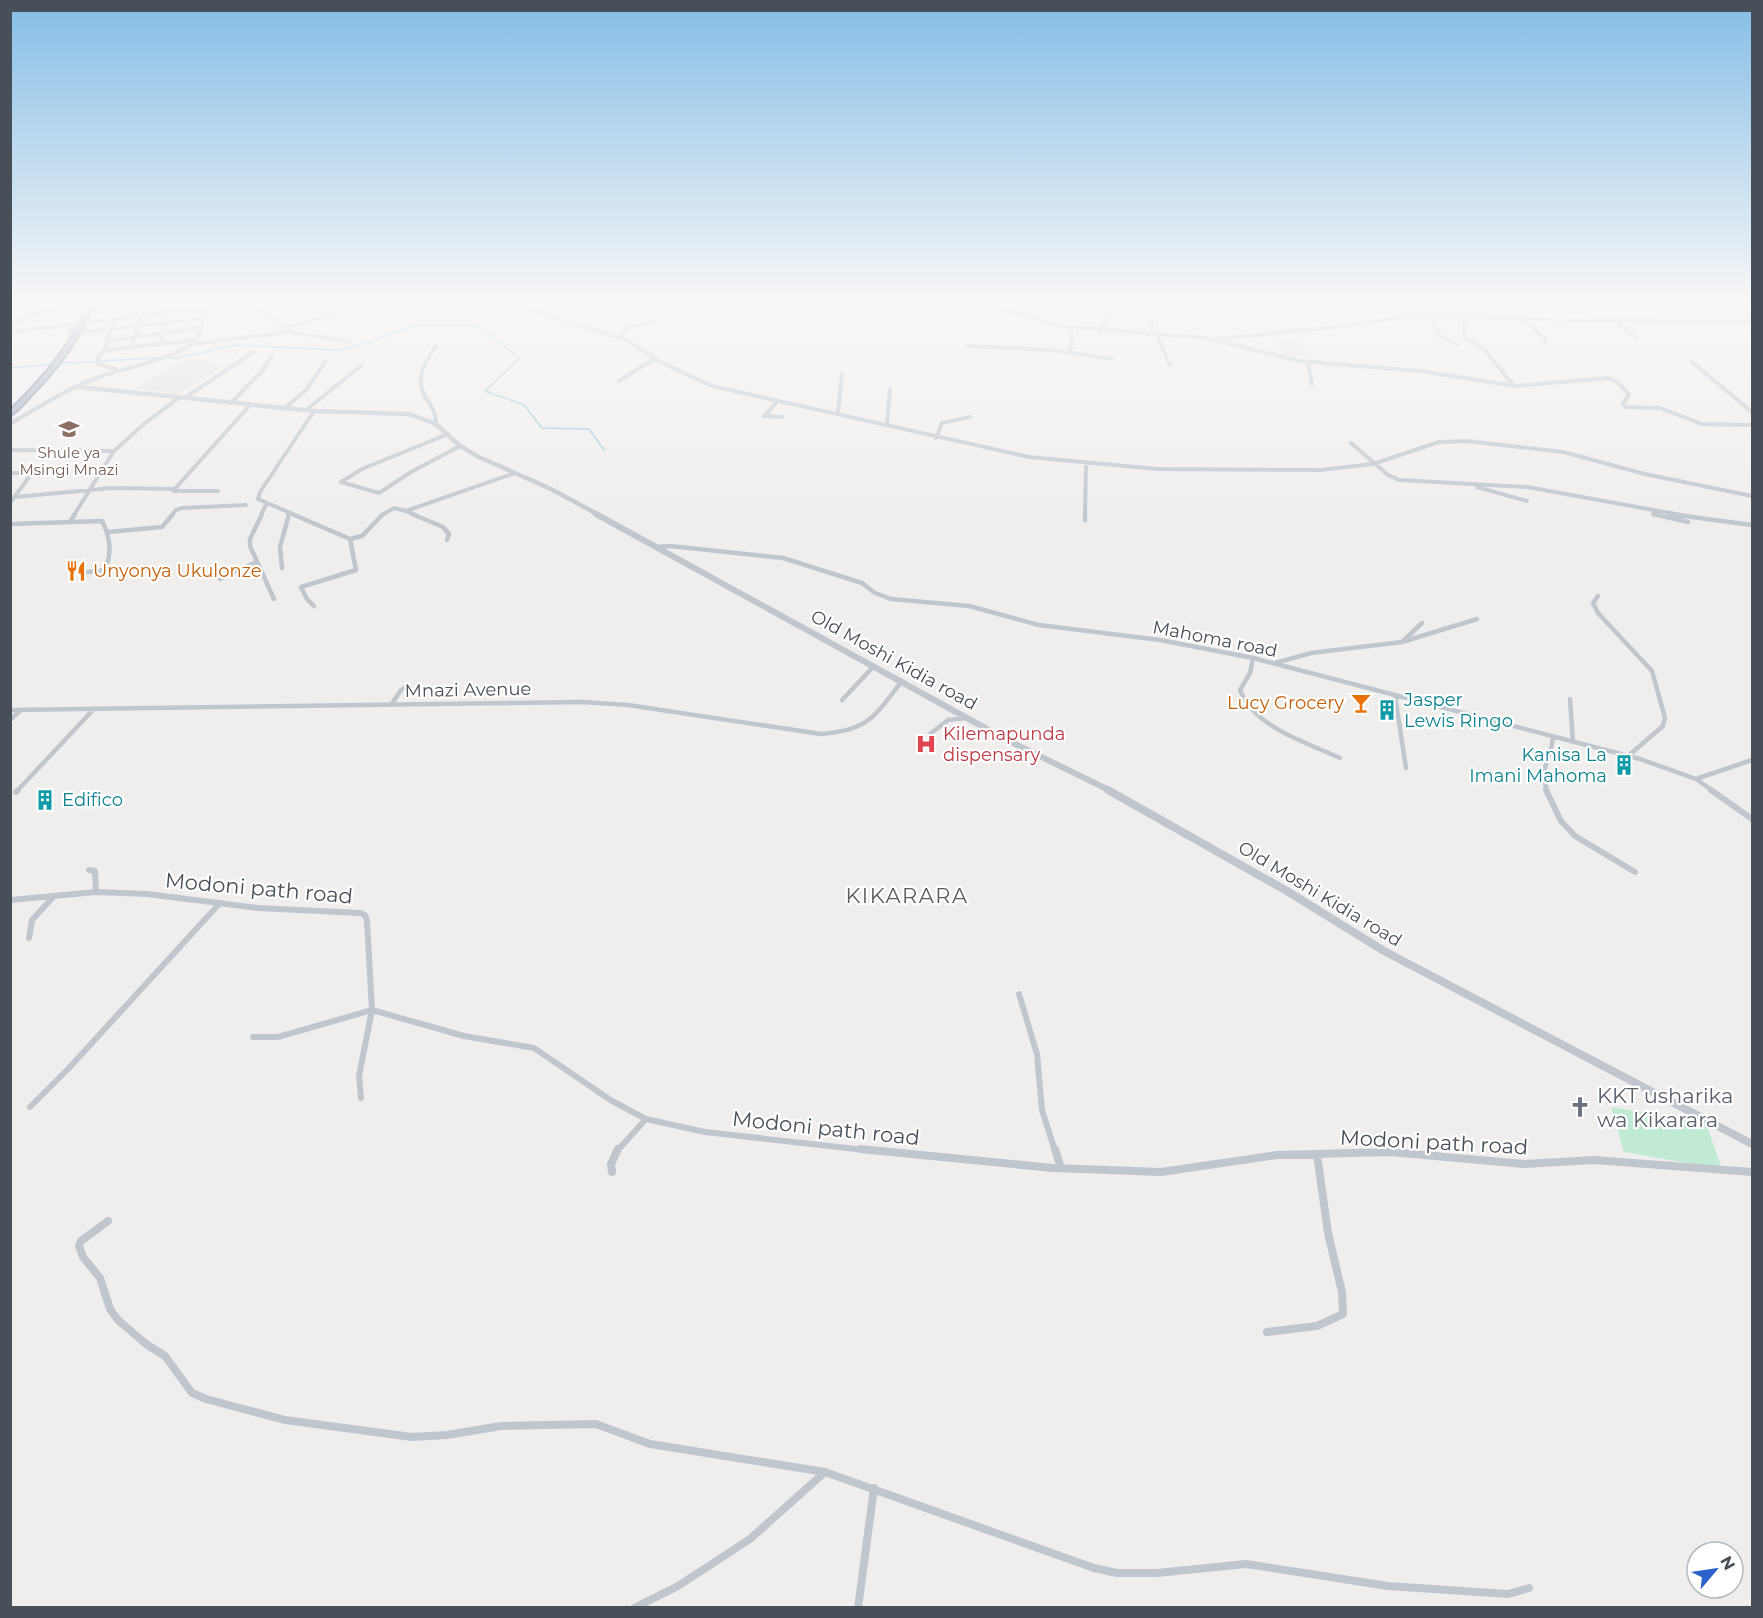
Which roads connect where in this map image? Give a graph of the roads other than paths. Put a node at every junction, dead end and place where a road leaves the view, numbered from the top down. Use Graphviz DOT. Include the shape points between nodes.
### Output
graph roads {
  1 [pos="43,379"];
  2 [pos="98,379"];
  3 [pos="211,379"];
  4 [pos="254,379"];
  5 [pos="314,379"];
  6 [pos="345,379"];
  7 [pos="422,379"];
  8 [pos="623,379"];
  9 [pos="692,379"];
  10 [pos="842,379"];
  11 [pos="1311,379"];
  12 [pos="1468,379"];
  13 [pos="1508,379"];
  14 [pos="1602,379"];
  15 [pos="1609,379"];
  16 [pos="1709,379"];
  17 [pos="619,381"];
  18 [pos="1312,384"];
  19 [pos="1515,386"];
  20 [pos="78,387"];
  21 [pos="891,389"];
  22 [pos="183,397"];
  23 [pos="778,401"];
  24 [pos="231,402"];
  25 [pos="250,405"];
  26 [pos="285,408"];
  27 [pos="306,410"];
  28 [pos="314,411"];
  29 [pos="1752,412"];
  30 [pos="838,413"];
  31 [pos="10,414"];
  32 [pos="782,417"];
  33 [pos="970,417"];
  34 [pos="10,424"];
  35 [pos="436,424"];
  36 [pos="886,424"];
  37 [pos="1752,425"];
  38 [pos="448,434"];
  39 [pos="936,438"];
  40 [pos="1351,443"];
  41 [pos="460,446"];
  42 [pos="10,450"];
  43 [pos="114,451"];
  44 [pos="1086,463"];
  45 [pos="1373,464"];
  46 [pos="10,473"];
  47 [pos="515,473"];
  48 [pos="1473,485"];
  49 [pos="174,489"];
  50 [pos="88,490"];
  51 [pos="218,491"];
  52 [pos="1752,496"];
  53 [pos="15,497"];
  54 [pos="1527,501"];
  55 [pos="10,503"];
  56 [pos="267,503"];
  57 [pos="246,505"];
  58 [pos="1643,510"];
  59 [pos="406,511"];
  60 [pos="289,513"];
  61 [pos="1085,520"];
  62 [pos="70,522"];
  63 [pos="1688,522"];
  64 [pos="10,524"];
  65 [pos="1752,525"];
  66 [pos="108,532"];
  67 [pos="350,539"];
  68 [pos="447,540"];
  69 [pos="657,547"];
  70 [pos="256,562"];
  71 [pos="282,568"];
  72 [pos="80,573"];
  73 [pos="220,579"];
  74 [pos="1598,596"];
  75 [pos="274,598"];
  76 [pos="314,606"];
  77 [pos="1477,619"];
  78 [pos="1422,623"];
  79 [pos="1402,642"];
  80 [pos="1253,658"];
  81 [pos="1273,663"];
  82 [pos="874,666"];
  83 [pos="902,681"];
  84 [pos="408,686"];
  85 [pos="1395,696"];
  86 [pos="1570,699"];
  87 [pos="842,700"];
  88 [pos="391,705"];
  89 [pos="10,710"];
  90 [pos="21,710"];
  91 [pos="93,710"];
  92 [pos="968,718"];
  93 [pos="10,720"];
  94 [pos="930,734"];
  95 [pos="1553,738"];
  96 [pos="1573,742"];
  97 [pos="1628,756"];
  98 [pos="1340,758"];
  99 [pos="1752,760"];
  100 [pos="1406,768"];
  101 [pos="1696,779"];
  102 [pos="16,792"];
  103 [pos="1752,819"];
  104 [pos="89,870"];
  105 [pos="1635,872"];
  106 [pos="96,892"];
  107 [pos="54,896"];
  108 [pos="10,900"];
  109 [pos="220,903"];
  110 [pos="29,938"];
  111 [pos="1019,994"];
  112 [pos="372,1010"];
  113 [pos="253,1037"];
  114 [pos="361,1098"];
  115 [pos="30,1107"];
  116 [pos="646,1119"];
  117 [pos="1752,1144"];
  118 [pos="1317,1154"];
  119 [pos="1061,1168"];
  120 [pos="612,1172"];
  121 [pos="1752,1172"];
  122 [pos="108,1221"];
  123 [pos="1267,1332"];
  124 [pos="825,1472"];
  125 [pos="874,1488"];
  126 [pos="1529,1588"];
  127 [pos="634,1608"];
  128 [pos="858,1608"];
  1 -- 31 [label="highway"];
  2 -- 20 [label="street"];
  3 -- 22 [label="street"];
  4 -- 24 [label="street"];
  5 -- 26 [label="street"];
  6 -- 27 [label="street"];
  7 -- 35 [label="street" via="423,393 435,412"];
  8 -- 17 [label="street"];
  9 -- 23 [label="street"];
  10 -- 30 [label="street"];
  11 -- 18 [label="street"];
  12 -- 19 [label="street"];
  13 -- 19 [label="street"];
  14 -- 19 [label="street"];
  15 -- 37 [label="street" via="1629,394 1623,404 1626,407 1665,409 1702,424"];
  16 -- 29 [label="street"];
  20 -- 22 [label="street, Old Moshi Kidia road"];
  20 -- 34 [label="street"];
  21 -- 36 [label="street"];
  22 -- 24 [label="street, Old Moshi Kidia road"];
  22 -- 43 [label="street"];
  23 -- 30 [label="street"];
  23 -- 32 [label="street" via="764,416"];
  24 -- 25 [label="street, Old Moshi Kidia road"];
  25 -- 26 [label="street, Old Moshi Kidia road"];
  25 -- 49 [label="street"];
  26 -- 27 [label="street, Old Moshi Kidia road"];
  27 -- 28 [label="street, Old Moshi Kidia road"];
  28 -- 35 [label="street, Old Moshi Kidia road" via="409,414"];
  28 -- 56 [label="street" via="260,492 258,499"];
  30 -- 36 [label="street"];
  33 -- 39 [label="street" via="942,423"];
  35 -- 38 [label="street, Old Moshi Kidia road"];
  36 -- 39 [label="street"];
  38 -- 41 [label="street, Old Moshi Kidia road"];
  38 -- 41 [label="street" via="341,482 379,494 415,469"];
  39 -- 44 [label="street" via="1029,458"];
  40 -- 45 [label="street"];
  41 -- 47 [label="street, Old Moshi Kidia road"];
  42 -- 43 [label="street"];
  43 -- 50 [label="street"];
  44 -- 45 [label="street" via="1197,471 1320,470"];
  44 -- 61 [label="street"];
  45 -- 48 [label="street" via="1399,480"];
  45 -- 52 [label="street" via="1445,441 1498,443 1563,452"];
  46 -- 53 [label="street" via="32,473"];
  47 -- 59 [label="street"];
  47 -- 69 [label="street, Old Moshi Kidia road"];
  48 -- 54 [label="street"];
  48 -- 58 [label="street" via="1527,487"];
  49 -- 50 [label="street"];
  49 -- 51 [label="street"];
  50 -- 53 [label="street"];
  50 -- 62 [label="street"];
  53 -- 55 [label="street"];
  56 -- 60 [label="street"];
  56 -- 70 [label="street" via="250,540"];
  57 -- 66 [label="street" via="182,508 162,526"];
  58 -- 63 [label="street"];
  58 -- 65 [label="street"];
  59 -- 67 [label="street" via="388,510 359,538"];
  59 -- 68 [label="street" via="443,527 449,534"];
  60 -- 67 [label="street"];
  60 -- 71 [label="street" via="280,547"];
  62 -- 64 [label="street"];
  62 -- 66 [label="street" via="99,520"];
  66 -- 72 [label="street" via="106,568"];
  67 -- 76 [label="street" via="356,570 301,587"];
  69 -- 80 [label="street, Mahoma road" via="783,558 862,584 891,599 969,606 1039,625 1160,640"];
  69 -- 82 [label="street, Old Moshi Kidia road"];
  70 -- 73 [label="street"];
  70 -- 75 [label="street"];
  74 -- 97 [label="street" via="1593,603 1598,613 1652,671 1665,718 1663,726"];
  77 -- 79 [label="street"];
  78 -- 79 [label="street"];
  79 -- 81 [label="street" via="1311,653"];
  80 -- 81 [label="street, Mahoma road"];
  80 -- 98 [label="street" via="1240,690 1247,706 1278,728"];
  81 -- 85 [label="street, Mahoma road"];
  82 -- 83 [label="street, Old Moshi Kidia road"];
  82 -- 87 [label="street"];
  83 -- 88 [label="street, Mnazi Avenue" via="863,727 835,733 582,702"];
  83 -- 92 [label="street, Old Moshi Kidia road"];
  84 -- 88 [label="street"];
  85 -- 95 [label="street, Mahoma road"];
  85 -- 100 [label="street"];
  86 -- 96 [label="street"];
  88 -- 91 [label="street, Mnazi Avenue"];
  89 -- 90 [label="street, Mnazi Avenue"];
  90 -- 91 [label="street, Mnazi Avenue"];
  90 -- 93 [label="street"];
  91 -- 102 [label="street"];
  92 -- 94 [label="street" via="948,720"];
  92 -- 117 [label="street, Old Moshi Kidia road" via="1131,801 1384,951"];
  95 -- 96 [label="street, Mahoma road"];
  95 -- 105 [label="street" via="1543,770 1546,789 1561,821 1575,836"];
  96 -- 97 [label="street, Mahoma road"];
  97 -- 101 [label="street, Mahoma road"];
  99 -- 101 [label="street"];
  101 -- 103 [label="street, Mahoma road"];
  104 -- 106 [label="street" via="96,874"];
  106 -- 107 [label="street, Modoni path road"];
  106 -- 109 [label="street, Modoni path road"];
  107 -- 108 [label="street, Modoni path road"];
  107 -- 110 [label="street" via="29,924"];
  109 -- 112 [label="street, Modoni path road" via="365,915"];
  109 -- 115 [label="street"];
  111 -- 119 [label="street" via="1034,1040 1042,1110"];
  112 -- 113 [label="street" via="278,1037"];
  112 -- 114 [label="street" via="359,1076"];
  112 -- 116 [label="street, Modoni path road" via="464,1036 534,1048 612,1101"];
  116 -- 119 [label="street, Modoni path road" via="705,1132"];
  116 -- 120 [label="street" via="613,1155"];
  118 -- 119 [label="street, Modoni path road" via="1277,1155 1161,1172"];
  118 -- 121 [label="street, Modoni path road" via="1390,1152 1524,1164 1594,1160"];
  118 -- 123 [label="street" via="1343,1314 1314,1326"];
  122 -- 124 [label="street" via="79,1246 100,1278 110,1309 131,1333 165,1356 192,1393 206,1399 285,1420 412,1437 501,1426 596,1424 650,1444"];
  124 -- 125 [label="street"];
  124 -- 127 [label="street" via="750,1539 678,1586"];
  125 -- 126 [label="street" via="1117,1573 1246,1564 1388,1586 1508,1594"];
  125 -- 128 [label="street"];
}
